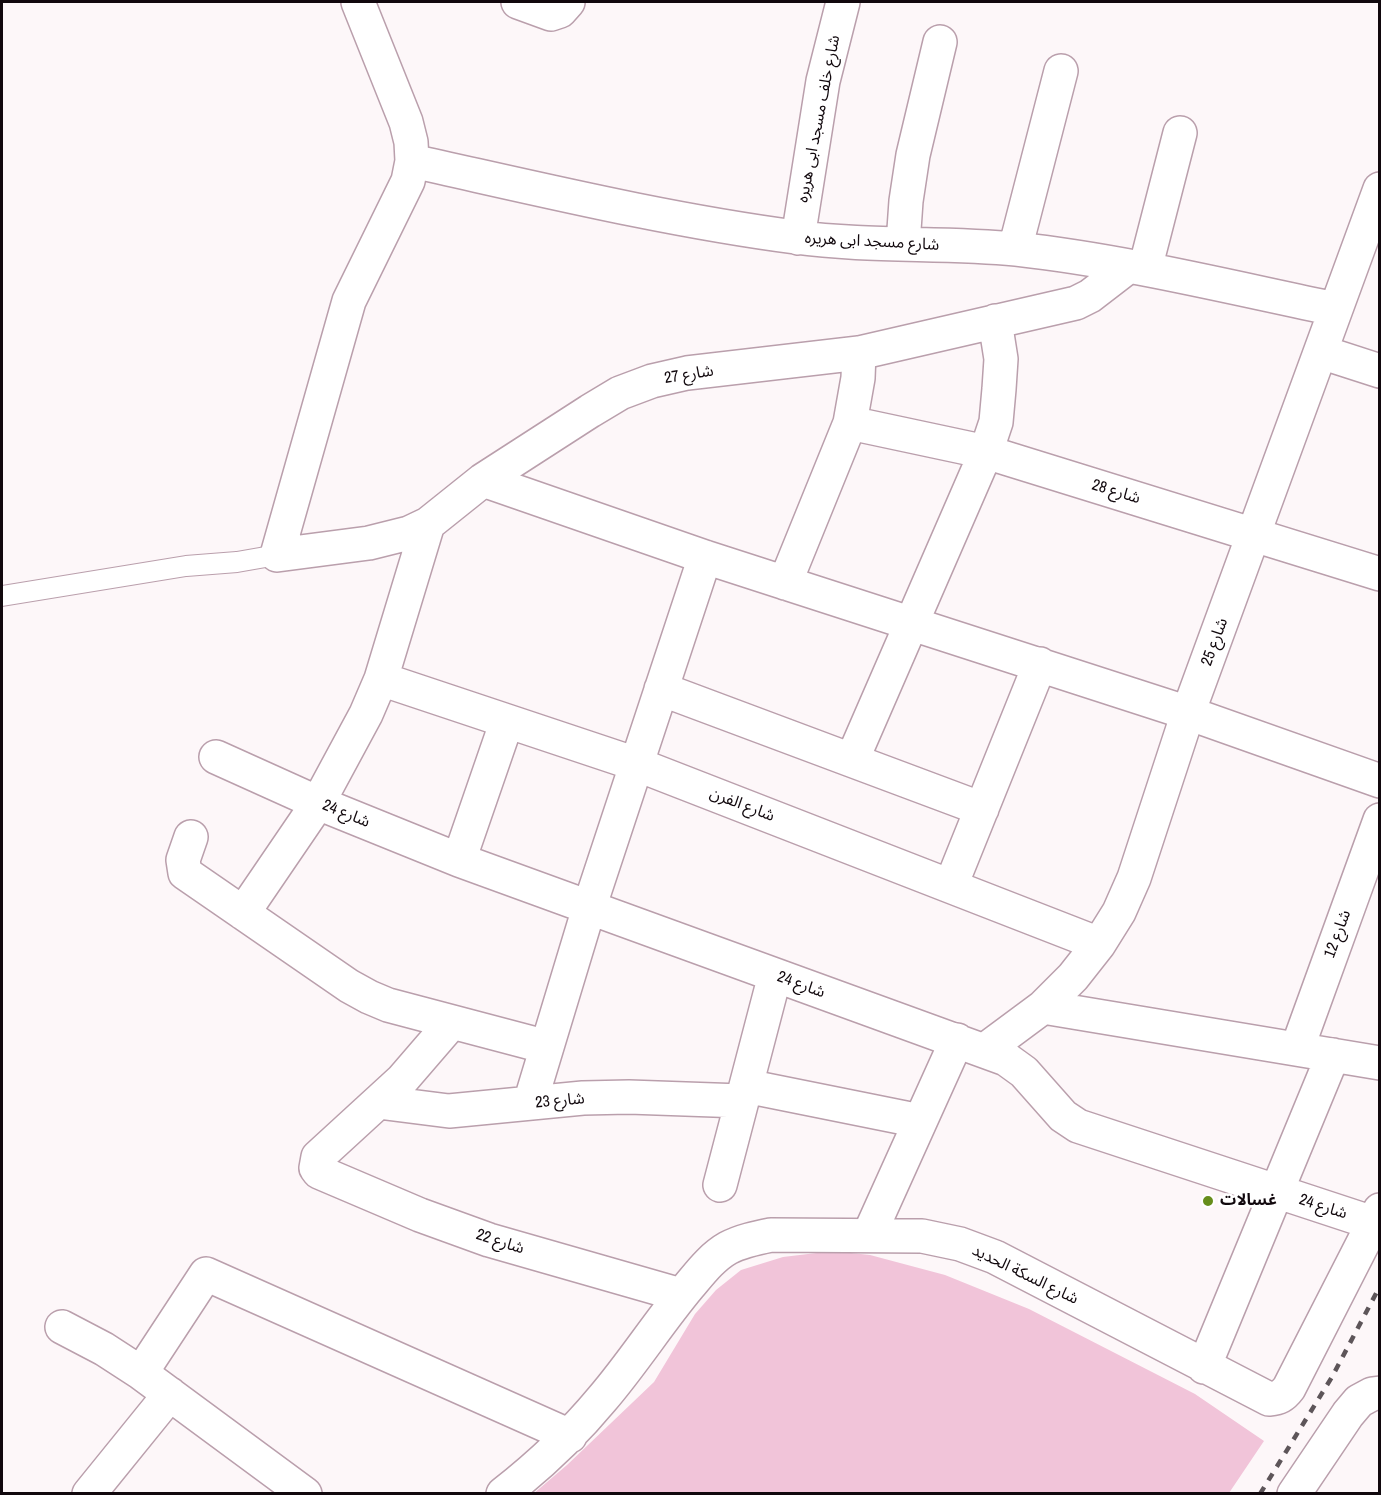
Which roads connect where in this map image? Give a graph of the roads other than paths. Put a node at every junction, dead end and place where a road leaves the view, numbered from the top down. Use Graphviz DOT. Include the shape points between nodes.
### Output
graph roads {
  1 [pos="358,2"];
  2 [pos="518,2"];
  3 [pos="568,2"];
  4 [pos="839,2"];
  5 [pos="940,42"];
  6 [pos="1061,71"];
  7 [pos="1180,133"];
  8 [pos="412,161"];
  9 [pos="1380,189"];
  10 [pos="798,238"];
  11 [pos="903,244"];
  12 [pos="1015,249"];
  13 [pos="1137,267"];
  14 [pos="1335,309"];
  15 [pos="995,321"];
  16 [pos="1321,351"];
  17 [pos="859,353"];
  18 [pos="1380,371"];
  19 [pos="850,423"];
  20 [pos="986,452"];
  21 [pos="483,480"];
  22 [pos="428,524"];
  23 [pos="1254,535"];
  24 [pos="277,555"];
  25 [pos="705,557"];
  26 [pos="1380,574"];
  27 [pos="785,583"];
  28 [pos="2,596"];
  29 [pos="911,623"];
  30 [pos="1040,664"];
  31 [pos="381,679"];
  32 [pos="661,689"];
  33 [pos="1188,713"];
  34 [pos="507,721"];
  35 [pos="216,757"];
  36 [pos="852,760"];
  37 [pos="636,764"];
  38 [pos="1380,781"];
  39 [pos="318,803"];
  40 [pos="982,809"];
  41 [pos="1380,820"];
  42 [pos="191,837"];
  43 [pos="459,860"];
  44 [pos="951,885"];
  45 [pos="589,908"];
  46 [pos="243,913"];
  47 [pos="1099,944"];
  48 [pos="775,975"];
  49 [pos="1043,1007"];
  50 [pos="452,1022"];
  51 [pos="971,1045"];
  52 [pos="547,1047"];
  53 [pos="1297,1049"];
  54 [pos="1333,1055"];
  55 [pos="1380,1063"];
  56 [pos="744,1094"];
  57 [pos="378,1102"];
  58 [pos="530,1103"];
  59 [pos="920,1121"];
  60 [pos="720,1185"];
  61 [pos="1277,1191"];
  62 [pos="1376,1217"];
  63 [pos="869,1236"];
  64 [pos="681,1295"];
  65 [pos="62,1327"];
  66 [pos="1204,1367"];
  67 [pos="141,1373"];
  68 [pos="1380,1392"];
  69 [pos="170,1394"];
  70 [pos="570,1436"];
  71 [pos="89,1494"];
  72 [pos="305,1494"];
  73 [pos="503,1494"];
  74 [pos="1294,1494"];
  1 -- 8 [label="street" via="406,122"];
  2 -- 3 [label="street" via="551,14"];
  4 -- 10 [label="street, شارع خلف مسجد ابى هريره"];
  5 -- 11 [label="street" via="913,155"];
  6 -- 12 [label="street"];
  7 -- 13 [label="street"];
  8 -- 10 [label="street, شارع مسجد ابى هريره" via="685,221"];
  8 -- 24 [label="street" via="400,201 349,301"];
  9 -- 14 [label="street, شارع 25"];
  10 -- 11 [label="street, شارع مسجد ابى هريره"];
  11 -- 12 [label="street, شارع مسجد ابى هريره"];
  12 -- 13 [label="street, شارع مسجد ابى هريره"];
  13 -- 14 [label="street, شارع مسجد ابى هريره"];
  13 -- 15 [label="street, شارع 27" via="1076,303"];
  14 -- 16 [label="street, شارع 25"];
  15 -- 17 [label="street, شارع 27"];
  15 -- 20 [label="street" via="1001,359 996,422"];
  16 -- 18 [label="street"];
  16 -- 23 [label="street, شارع 25"];
  17 -- 19 [label="street"];
  17 -- 21 [label="street, شارع 27" via="687,373 652,381 620,393"];
  19 -- 20 [label="street, شارع 28"];
  19 -- 27 [label="street"];
  20 -- 23 [label="street, شارع 28"];
  20 -- 29 [label="street"];
  21 -- 22 [label="street, شارع 27"];
  21 -- 25 [label="street"];
  22 -- 24 [label="street, شارع 27" via="389,539"];
  22 -- 31 [label="street"];
  23 -- 26 [label="street, شارع 28"];
  23 -- 33 [label="street, شارع 25"];
  24 -- 28 [label="lane"];
  25 -- 27 [label="street"];
  25 -- 32 [label="street"];
  27 -- 29 [label="street"];
  29 -- 30 [label="street"];
  29 -- 36 [label="street"];
  30 -- 33 [label="street"];
  30 -- 40 [label="street"];
  31 -- 34 [label="street, شارع الفرن"];
  31 -- 39 [label="street"];
  32 -- 36 [label="street"];
  32 -- 37 [label="street"];
  33 -- 38 [label="street"];
  33 -- 47 [label="street, شارع 25" via="1134,878"];
  34 -- 37 [label="street, شارع الفرن"];
  34 -- 43 [label="street"];
  35 -- 39 [label="street, شارع 24"];
  36 -- 40 [label="street"];
  37 -- 44 [label="street, شارع الفرن"];
  37 -- 45 [label="street"];
  39 -- 43 [label="street, شارع 24"];
  39 -- 46 [label="street"];
  40 -- 44 [label="street"];
  41 -- 53 [label="street, شارع 12"];
  42 -- 46 [label="street" via="183,860 185,873"];
  43 -- 45 [label="street, شارع 24"];
  44 -- 47 [label="street, شارع الفرن"];
  45 -- 48 [label="street, شارع 24"];
  45 -- 52 [label="street"];
  46 -- 50 [label="street" via="369,997"];
  47 -- 49 [label="street, شارع 25"];
  48 -- 51 [label="street, شارع 24"];
  48 -- 56 [label="street"];
  49 -- 51 [label="street, شارع 25"];
  49 -- 53 [label="street"];
  50 -- 52 [label="street"];
  50 -- 57 [label="street"];
  51 -- 59 [label="street"];
  51 -- 61 [label="street, شارع 24" via="1006,1059 1024,1072 1050,1103 1078,1126"];
  52 -- 58 [label="street"];
  53 -- 54 [label="street"];
  54 -- 55 [label="street"];
  54 -- 61 [label="street"];
  56 -- 58 [label="street, شارع 23"];
  56 -- 59 [label="street, شارع 23"];
  56 -- 60 [label="street"];
  57 -- 58 [label="street, شارع 23" via="449,1111"];
  57 -- 64 [label="street, شارع 22" via="318,1157 316,1168 323,1175 489,1240"];
  59 -- 63 [label="street"];
  61 -- 62 [label="street, شارع 24"];
  61 -- 66 [label="street"];
  62 -- 66 [label="street, شارع السكة الحديد" via="1284,1395 1269,1400"];
  63 -- 64 [label="street, شارع السكة الحديد" via="771,1235 748,1240 726,1249"];
  63 -- 66 [label="street, شارع السكة الحديد" via="922,1236 995,1257"];
  64 -- 70 [label="street, شارع السكة الحديد" via="603,1399"];
  65 -- 67 [label="street"];
  67 -- 69 [label="street"];
  67 -- 70 [label="street" via="206,1275"];
  68 -- 74 [label="street" via="1359,1401 1348,1414"];
  69 -- 71 [label="street"];
  69 -- 72 [label="street"];
  70 -- 73 [label="street, شارع السكة الحديد"];
}
